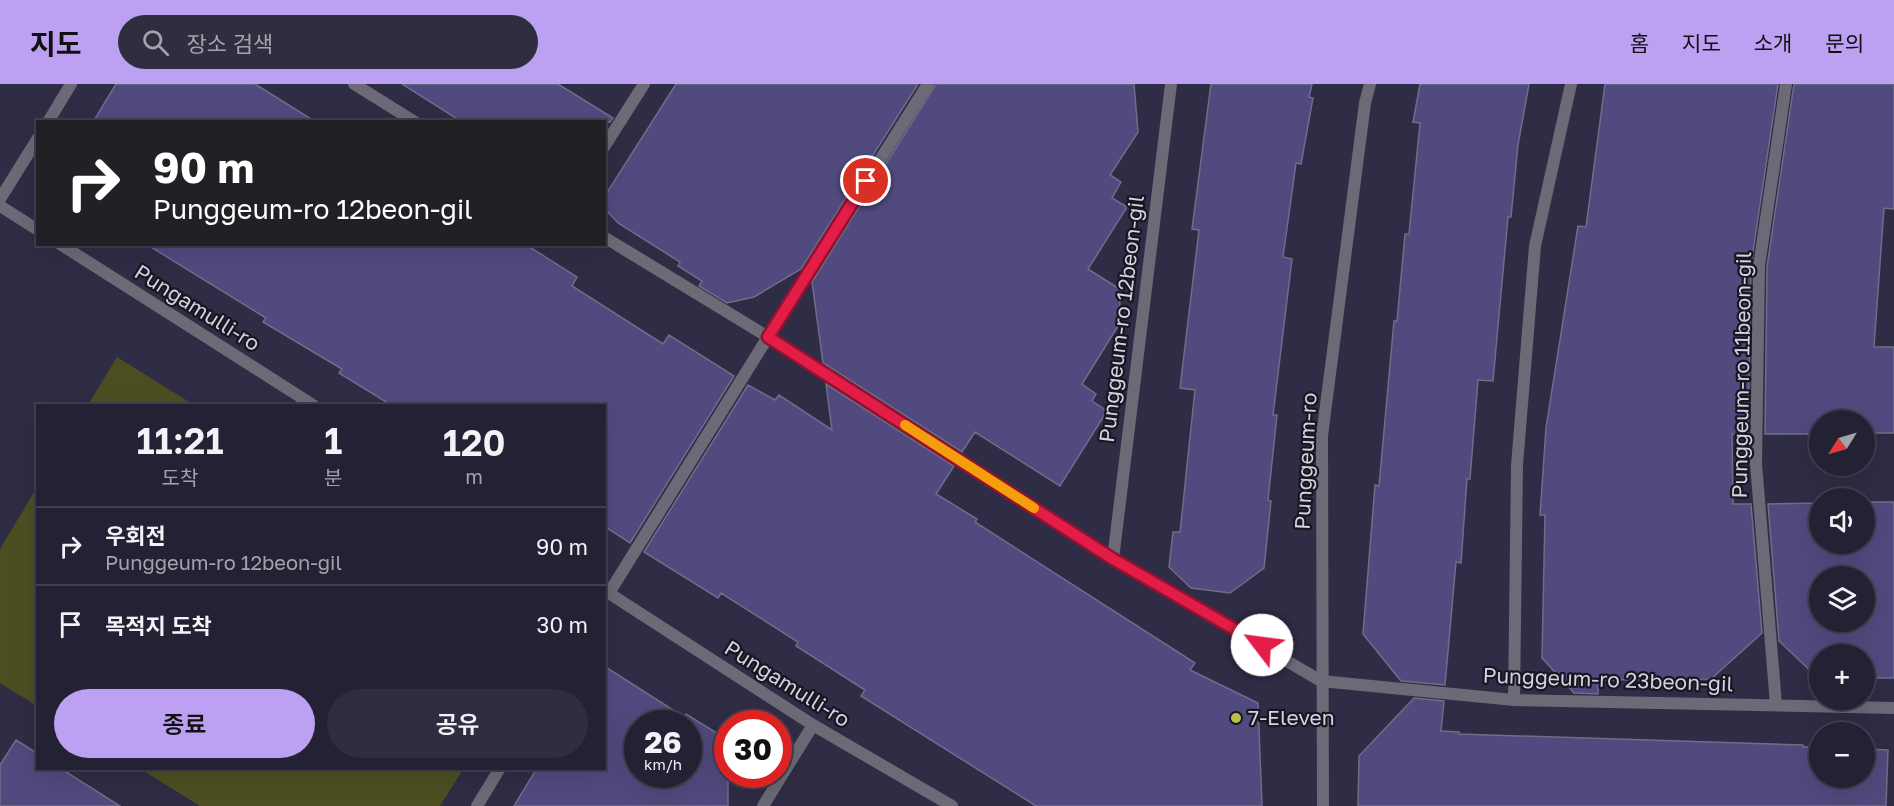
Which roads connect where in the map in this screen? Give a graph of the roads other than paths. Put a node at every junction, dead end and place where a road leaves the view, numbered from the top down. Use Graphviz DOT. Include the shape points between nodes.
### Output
graph roads {
  1 [pos="71,84"];
  2 [pos="644,84"];
  3 [pos="928,84"];
  4 [pos="1171,84"];
  5 [pos="1370,84"];
  6 [pos="1571,84"];
  7 [pos="1786,84"];
  8 [pos="356,85"];
  9 [pos="49,120"];
  10 [pos="412,120"];
  11 [pos="36,141"];
  12 [pos="606,144"];
  13 [pos="0,199"];
  14 [pos="0,206"];
  15 [pos="36,229"];
  16 [pos="606,238"];
  17 [pos="63,246"];
  18 [pos="768,337"];
  19 [pos="311,404"];
  20 [pos="1113,559"];
  21 [pos="606,594"];
  22 [pos="1322,681"];
  23 [pos="1514,700"];
  24 [pos="1776,704"];
  25 [pos="1894,708"];
  26 [pos="813,725"];
  27 [pos="499,770"];
  28 [pos="477,806"];
  29 [pos="763,806"];
  30 [pos="952,806"];
  31 [pos="1323,806"];
  1 -- 9 [label="street"];
  2 -- 12 [label="street"];
  3 -- 18 [label="street"];
  4 -- 20 [label="street, Punggeum-ro 12beon-gil"];
  5 -- 22 [label="street, Punggeum-ro" via="1322,436"];
  6 -- 23 [label="street" via="1535,246 1517,465"];
  7 -- 24 [label="street, Punggeum-ro 11beon-gil" via="1759,267 1756,453"];
  8 -- 10 [label="street"];
  11 -- 13 [label="street"];
  14 -- 15 [label="street"];
  16 -- 18 [label="street"];
  17 -- 19 [label="street, Pungamulli-ro"];
  18 -- 20 [label="street"];
  18 -- 21 [label="street"];
  20 -- 22 [label="street"];
  21 -- 26 [label="street, Pungamulli-ro"];
  22 -- 23 [label="street, Punggeum-ro 23beon-gil"];
  22 -- 31 [label="street, Punggeum-ro"];
  23 -- 24 [label="street, Punggeum-ro 23beon-gil"];
  24 -- 25 [label="street, Punggeum-ro 23beon-gil"];
  26 -- 29 [label="street"];
  26 -- 30 [label="street, Pungamulli-ro"];
  27 -- 28 [label="street"];
}
